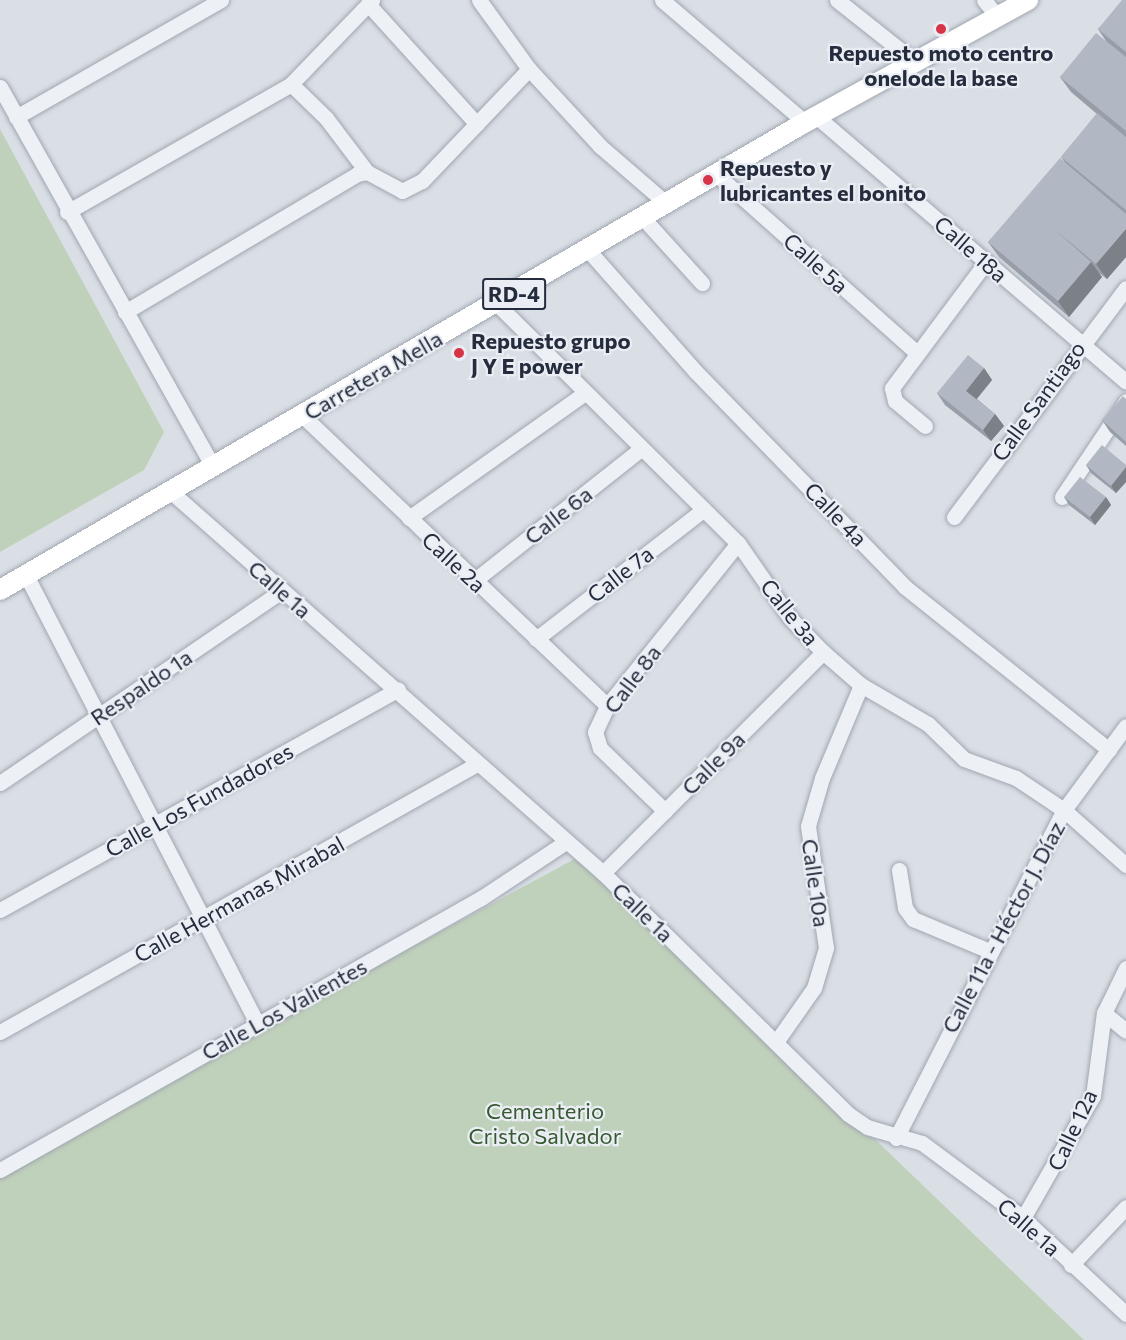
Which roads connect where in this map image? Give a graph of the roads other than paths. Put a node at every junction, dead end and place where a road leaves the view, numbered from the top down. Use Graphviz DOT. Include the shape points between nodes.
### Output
graph roads {
  1 [pos="221,0"];
  2 [pos="479,0"];
  3 [pos="662,0"];
  4 [pos="837,0"];
  5 [pos="984,0"];
  6 [pos="1028,0"];
  7 [pos="370,2"];
  8 [pos="997,16"];
  9 [pos="914,61"];
  10 [pos="530,69"];
  11 [pos="291,84"];
  12 [pos="0,87"];
  13 [pos="16,117"];
  14 [pos="811,119"];
  15 [pos="477,124"];
  16 [pos="367,172"];
  17 [pos="716,174"];
  18 [pos="667,204"];
  19 [pos="67,212"];
  20 [pos="643,218"];
  21 [pos="588,250"];
  22 [pos="986,262"];
  23 [pos="702,283"];
  24 [pos="1126,288"];
  25 [pos="496,304"];
  26 [pos="125,312"];
  27 [pos="1081,342"];
  28 [pos="917,353"];
  29 [pos="1126,382"];
  30 [pos="585,393"];
  31 [pos="1126,401"];
  32 [pos="303,416"];
  33 [pos="925,426"];
  34 [pos="641,449"];
  35 [pos="213,466"];
  36 [pos="169,490"];
  37 [pos="1062,497"];
  38 [pos="704,509"];
  39 [pos="954,517"];
  40 [pos="408,518"];
  41 [pos="738,543"];
  42 [pos="26,575"];
  43 [pos="475,580"];
  44 [pos="0,590"];
  45 [pos="281,591"];
  46 [pos="536,639"];
  47 [pos="823,652"];
  48 [pos="861,685"];
  49 [pos="398,689"];
  50 [pos="607,706"];
  51 [pos="101,714"];
  52 [pos="1126,726"];
  53 [pos="1109,750"];
  54 [pos="477,764"];
  55 [pos="0,783"];
  56 [pos="1064,810"];
  57 [pos="665,811"];
  58 [pos="156,824"];
  59 [pos="564,843"];
  60 [pos="1126,865"];
  61 [pos="899,870"];
  62 [pos="603,873"];
  63 [pos="0,910"];
  64 [pos="204,918"];
  65 [pos="987,950"];
  66 [pos="1126,968"];
  67 [pos="1104,1013"];
  68 [pos="258,1025"];
  69 [pos="1126,1031"];
  70 [pos="0,1032"];
  71 [pos="776,1042"];
  72 [pos="896,1138"];
  73 [pos="0,1170"];
  74 [pos="1126,1207"];
  75 [pos="1023,1218"];
  76 [pos="1071,1265"];
  77 [pos="1126,1314"];
  1 -- 13 [label="street"];
  2 -- 10 [label="street"];
  3 -- 14 [label="street, Calle 18a"];
  4 -- 9 [label="street"];
  5 -- 8 [label="street"];
  6 -- 8 [label="main road, Carretera Mella / RD-4"];
  7 -- 11 [label="street"];
  7 -- 15 [label="street"];
  8 -- 9 [label="main road, Carretera Mella / RD-4"];
  9 -- 14 [label="main road, Carretera Mella / RD-4"];
  10 -- 15 [label="street"];
  10 -- 18 [label="street" via="600,146"];
  11 -- 16 [label="street" via="326,118"];
  11 -- 19 [label="street"];
  12 -- 13 [label="street"];
  13 -- 19 [label="street"];
  14 -- 17 [label="main road, Carretera Mella / RD-4"];
  14 -- 22 [label="street, Calle 18a"];
  15 -- 16 [label="street" via="412,188 402,190"];
  16 -- 26 [label="street" via="346,179"];
  17 -- 18 [label="main road, Carretera Mella / RD-4"];
  17 -- 28 [label="street, Calle 5a"];
  18 -- 20 [label="main road, Carretera Mella / RD-4"];
  19 -- 26 [label="street"];
  20 -- 21 [label="main road, Carretera Mella / RD-4"];
  20 -- 23 [label="street"];
  21 -- 25 [label="main road, Carretera Mella / RD-4"];
  21 -- 53 [label="street, Calle 4a" via="696,372 905,587"];
  22 -- 27 [label="street, Calle 18a"];
  22 -- 28 [label="street"];
  24 -- 27 [label="street, Calle Santiago"];
  25 -- 30 [label="street, Calle 3a"];
  25 -- 32 [label="main road, Carretera Mella / RD-4"];
  26 -- 35 [label="street"];
  27 -- 29 [label="street, Calle 18a"];
  27 -- 39 [label="street, Calle Santiago"];
  28 -- 33 [label="street" via="891,395"];
  30 -- 34 [label="street, Calle 3a"];
  30 -- 40 [label="street"];
  31 -- 37 [label="street"];
  32 -- 35 [label="main road, Carretera Mella / RD-4"];
  32 -- 40 [label="street, Calle 2a"];
  34 -- 38 [label="street, Calle 3a"];
  34 -- 43 [label="street, Calle 6a"];
  35 -- 36 [label="main road, Carretera Mella / RD-4"];
  36 -- 42 [label="main road, Carretera Mella / RD-4"];
  36 -- 45 [label="street, Calle 1a"];
  38 -- 41 [label="street, Calle 3a"];
  38 -- 46 [label="street, Calle 7a"];
  40 -- 43 [label="street, Calle 2a"];
  41 -- 47 [label="street, Calle 3a" via="790,618"];
  41 -- 50 [label="street, Calle 8a"];
  42 -- 44 [label="main road, Carretera Mella / RD-4"];
  42 -- 51 [label="street"];
  43 -- 46 [label="street, Calle 2a"];
  45 -- 49 [label="street, Calle 1a"];
  45 -- 51 [label="street, Respaldo 1a"];
  46 -- 50 [label="street, Calle 2a"];
  47 -- 48 [label="street, Calle 3a"];
  47 -- 57 [label="street, Calle 9a"];
  48 -- 56 [label="street, Calle 3a" via="928,724 964,759 1016,778"];
  48 -- 71 [label="street, Calle 10a" via="822,778 808,826 826,948 814,988"];
  49 -- 54 [label="street, Calle 1a"];
  49 -- 58 [label="street, Calle Los Fundadores"];
  50 -- 57 [label="street, Calle 8a" via="595,732 600,747"];
  51 -- 55 [label="street, Respaldo 1a"];
  51 -- 58 [label="street"];
  52 -- 53 [label="street, Calle 11a - Héctor J. Díaz"];
  53 -- 56 [label="street, Calle 11a - Héctor J. Díaz"];
  54 -- 59 [label="street, Calle 1a"];
  54 -- 64 [label="street, Calle Hermanas Mirabal"];
  56 -- 60 [label="street, Calle 3a"];
  56 -- 65 [label="street, Calle 11a - Héctor J. Díaz"];
  57 -- 62 [label="street, Calle 9a"];
  58 -- 63 [label="street, Calle Los Fundadores"];
  58 -- 64 [label="street"];
  59 -- 62 [label="street, Calle 1a"];
  59 -- 68 [label="street, Calle Los Valientes" via="481,898"];
  61 -- 65 [label="street" via="905,908 913,919"];
  62 -- 71 [label="street, Calle 1a"];
  64 -- 68 [label="street"];
  64 -- 70 [label="street, Calle Hermanas Mirabal"];
  65 -- 72 [label="street, Calle 11a - Héctor J. Díaz"];
  66 -- 67 [label="street, Calle 12a"];
  67 -- 69 [label="street"];
  67 -- 75 [label="street, Calle 12a" via="1093,1096"];
  68 -- 73 [label="street, Calle Los Valientes"];
  71 -- 72 [label="street, Calle 1a" via="848,1114"];
  72 -- 75 [label="street, Calle 1a" via="922,1143"];
  74 -- 76 [label="street"];
  75 -- 76 [label="street, Calle 1a"];
  76 -- 77 [label="street, Calle 1a"];
}
